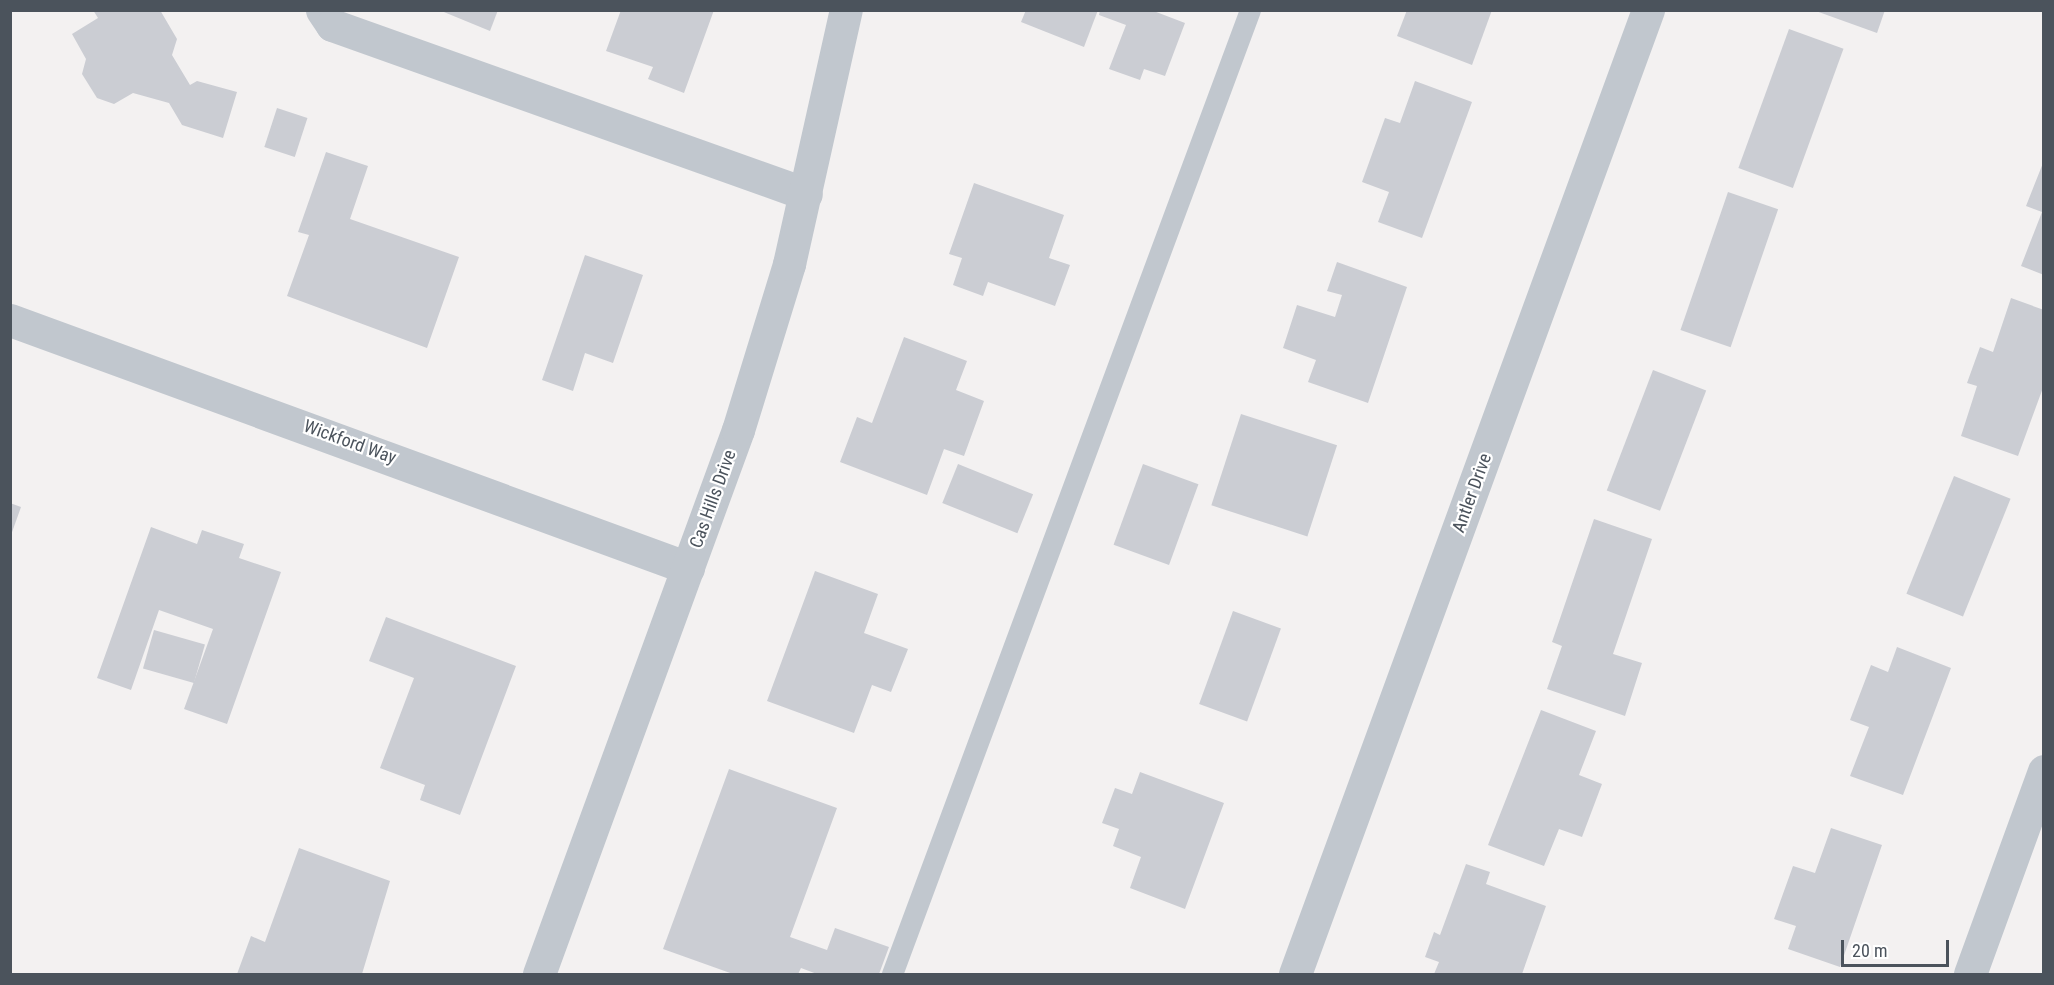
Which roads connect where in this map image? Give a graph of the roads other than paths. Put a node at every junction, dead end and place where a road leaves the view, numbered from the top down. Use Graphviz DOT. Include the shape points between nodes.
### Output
graph roads {
  1 [pos="322,10"];
  2 [pos="846,10"];
  3 [pos="1250,10"];
  4 [pos="1648,10"];
  5 [pos="806,195"];
  6 [pos="10,320"];
  7 [pos="688,568"];
  8 [pos="2043,771"];
  9 [pos="538,975"];
  10 [pos="892,975"];
  11 [pos="1295,975"];
  12 [pos="1970,975"];
  1 -- 5 [label="street" via="332,25"];
  2 -- 5 [label="street, Cas Hills Drive"];
  3 -- 10 [label="lane"];
  4 -- 11 [label="street, Antler Drive"];
  5 -- 7 [label="street, Cas Hills Drive" via="738,430"];
  6 -- 7 [label="street, Wickford Way"];
  7 -- 9 [label="street, Cas Hills Drive"];
  8 -- 12 [label="street"];
}
